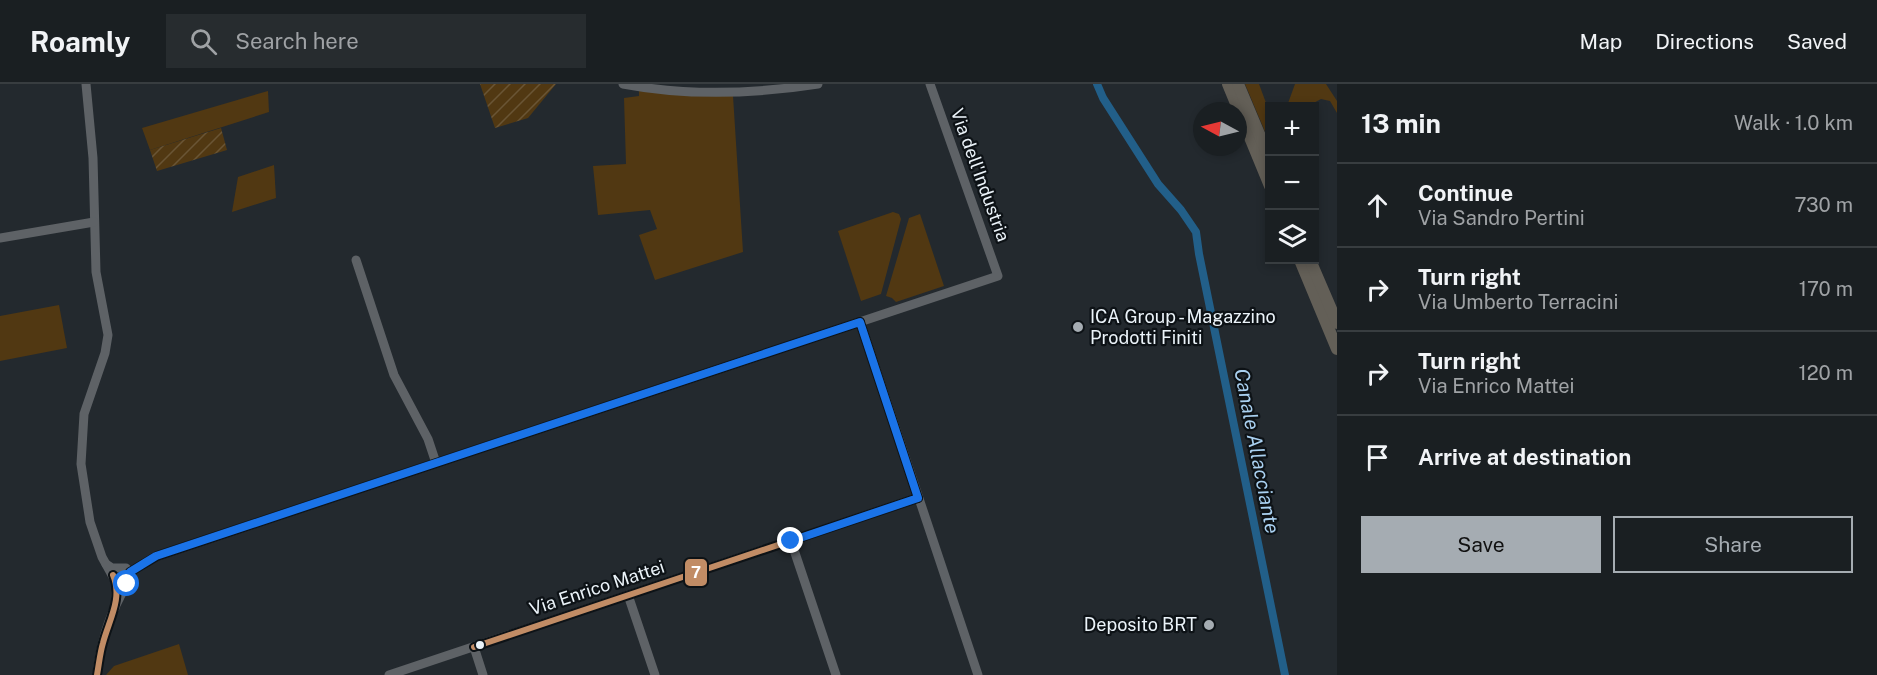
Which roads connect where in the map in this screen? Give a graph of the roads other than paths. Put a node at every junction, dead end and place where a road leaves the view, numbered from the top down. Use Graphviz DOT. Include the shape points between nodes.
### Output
graph roads {
  1 [pos="86,84"];
  2 [pos="622,84"];
  3 [pos="818,84"];
  4 [pos="930,84"];
  5 [pos="1228,84"];
  6 [pos="1238,84"];
  7 [pos="1252,130"];
  8 [pos="1267,156"];
  9 [pos="1265,174"];
  10 [pos="94,222"];
  11 [pos="0,238"];
  12 [pos="356,260"];
  13 [pos="1302,264"];
  14 [pos="1312,264"];
  15 [pos="860,322"];
  16 [pos="1337,323"];
  17 [pos="1337,349"];
  18 [pos="436,463"];
  19 [pos="918,498"];
  20 [pos="791,541"];
  21 [pos="130,572"];
  22 [pos="116,576"];
  23 [pos="127,584"];
  24 [pos="628,595"];
  25 [pos="115,608"];
  26 [pos="474,647"];
  27 [pos="97,675"];
  28 [pos="389,675"];
  29 [pos="483,675"];
  30 [pos="655,675"];
  31 [pos="836,675"];
  32 [pos="978,675"];
  1 -- 10 [label="street"];
  2 -- 3 [label="street" via="714,93"];
  4 -- 15 [label="street, Via dell'Industria" via="998,276"];
  5 -- 7 [label="highway"];
  6 -- 7 [label="highway"];
  7 -- 8 [label="highway"];
  7 -- 9 [label="highway"];
  10 -- 11 [label="street"];
  10 -- 22 [label="street" via="96,273 108,335 84,414 81,464 90,522 106,564"];
  12 -- 18 [label="street" via="394,375 428,439"];
  13 -- 17 [label="highway"];
  14 -- 16 [label="highway"];
  15 -- 18 [label="street"];
  15 -- 19 [label="street"];
  18 -- 21 [label="street" via="156,556"];
  19 -- 20 [label="street, Via Enrico Mattei"];
  19 -- 32 [label="street"];
  20 -- 24 [label="street, Via Enrico Mattei"];
  20 -- 31 [label="street"];
  21 -- 22 [label="street" via="124,567"];
  21 -- 23 [label="street"];
  22 -- 23 [label="street" via="122,586"];
  22 -- 25 [label="street"];
  23 -- 25 [label="street"];
  24 -- 26 [label="street, Via Enrico Mattei"];
  24 -- 30 [label="street"];
  25 -- 27 [label="street"];
  26 -- 28 [label="street, Via Enrico Mattei"];
  26 -- 29 [label="street"];
}
